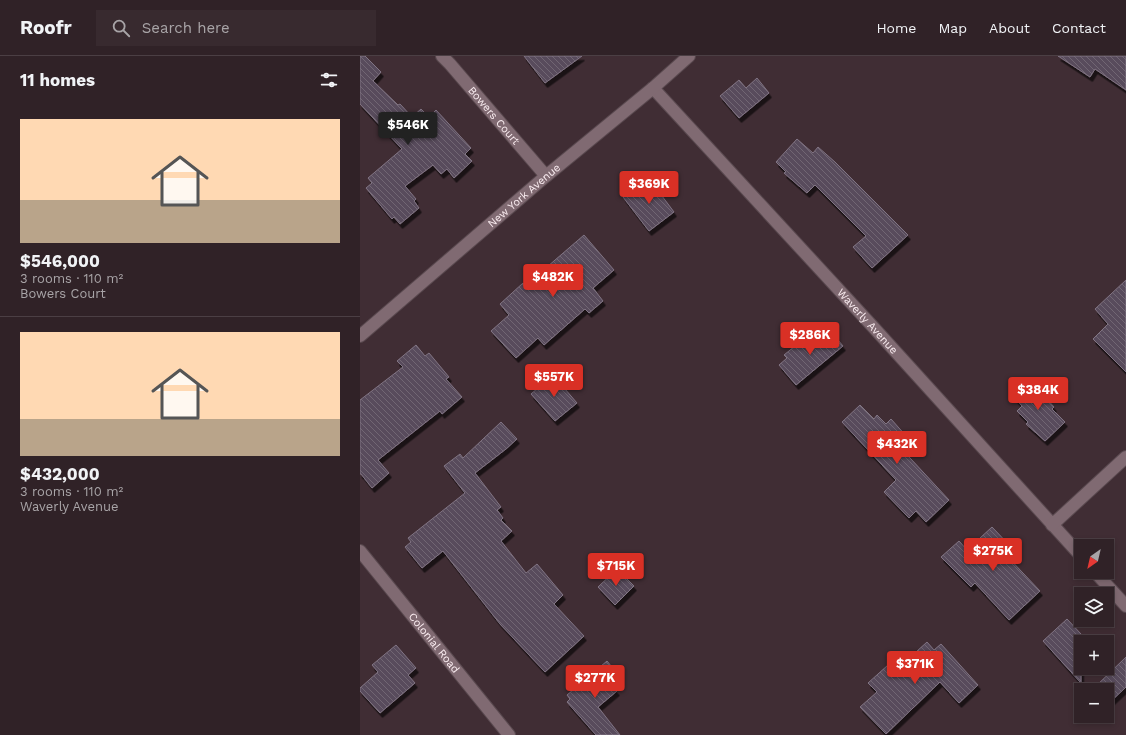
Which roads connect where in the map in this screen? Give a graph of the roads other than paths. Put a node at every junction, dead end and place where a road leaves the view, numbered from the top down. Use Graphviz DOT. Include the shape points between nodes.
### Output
graph roads {
  1 [pos="442,56"];
  2 [pos="689,56"];
  3 [pos="653,88"];
  4 [pos="546,176"];
  5 [pos="360,336"];
  6 [pos="1126,457"];
  7 [pos="1052,524"];
  8 [pos="1074,548"];
  9 [pos="360,551"];
  10 [pos="1101,579"];
  11 [pos="1126,606"];
  12 [pos="509,735"];
  1 -- 4 [label="street, Bowers Court"];
  2 -- 3 [label="street, New York Avenue"];
  3 -- 4 [label="street, New York Avenue"];
  3 -- 7 [label="street, Waverly Avenue"];
  4 -- 5 [label="street, New York Avenue"];
  6 -- 7 [label="street"];
  7 -- 8 [label="street, Waverly Avenue"];
  9 -- 12 [label="street, Colonial Road"];
  10 -- 11 [label="street"];
}
